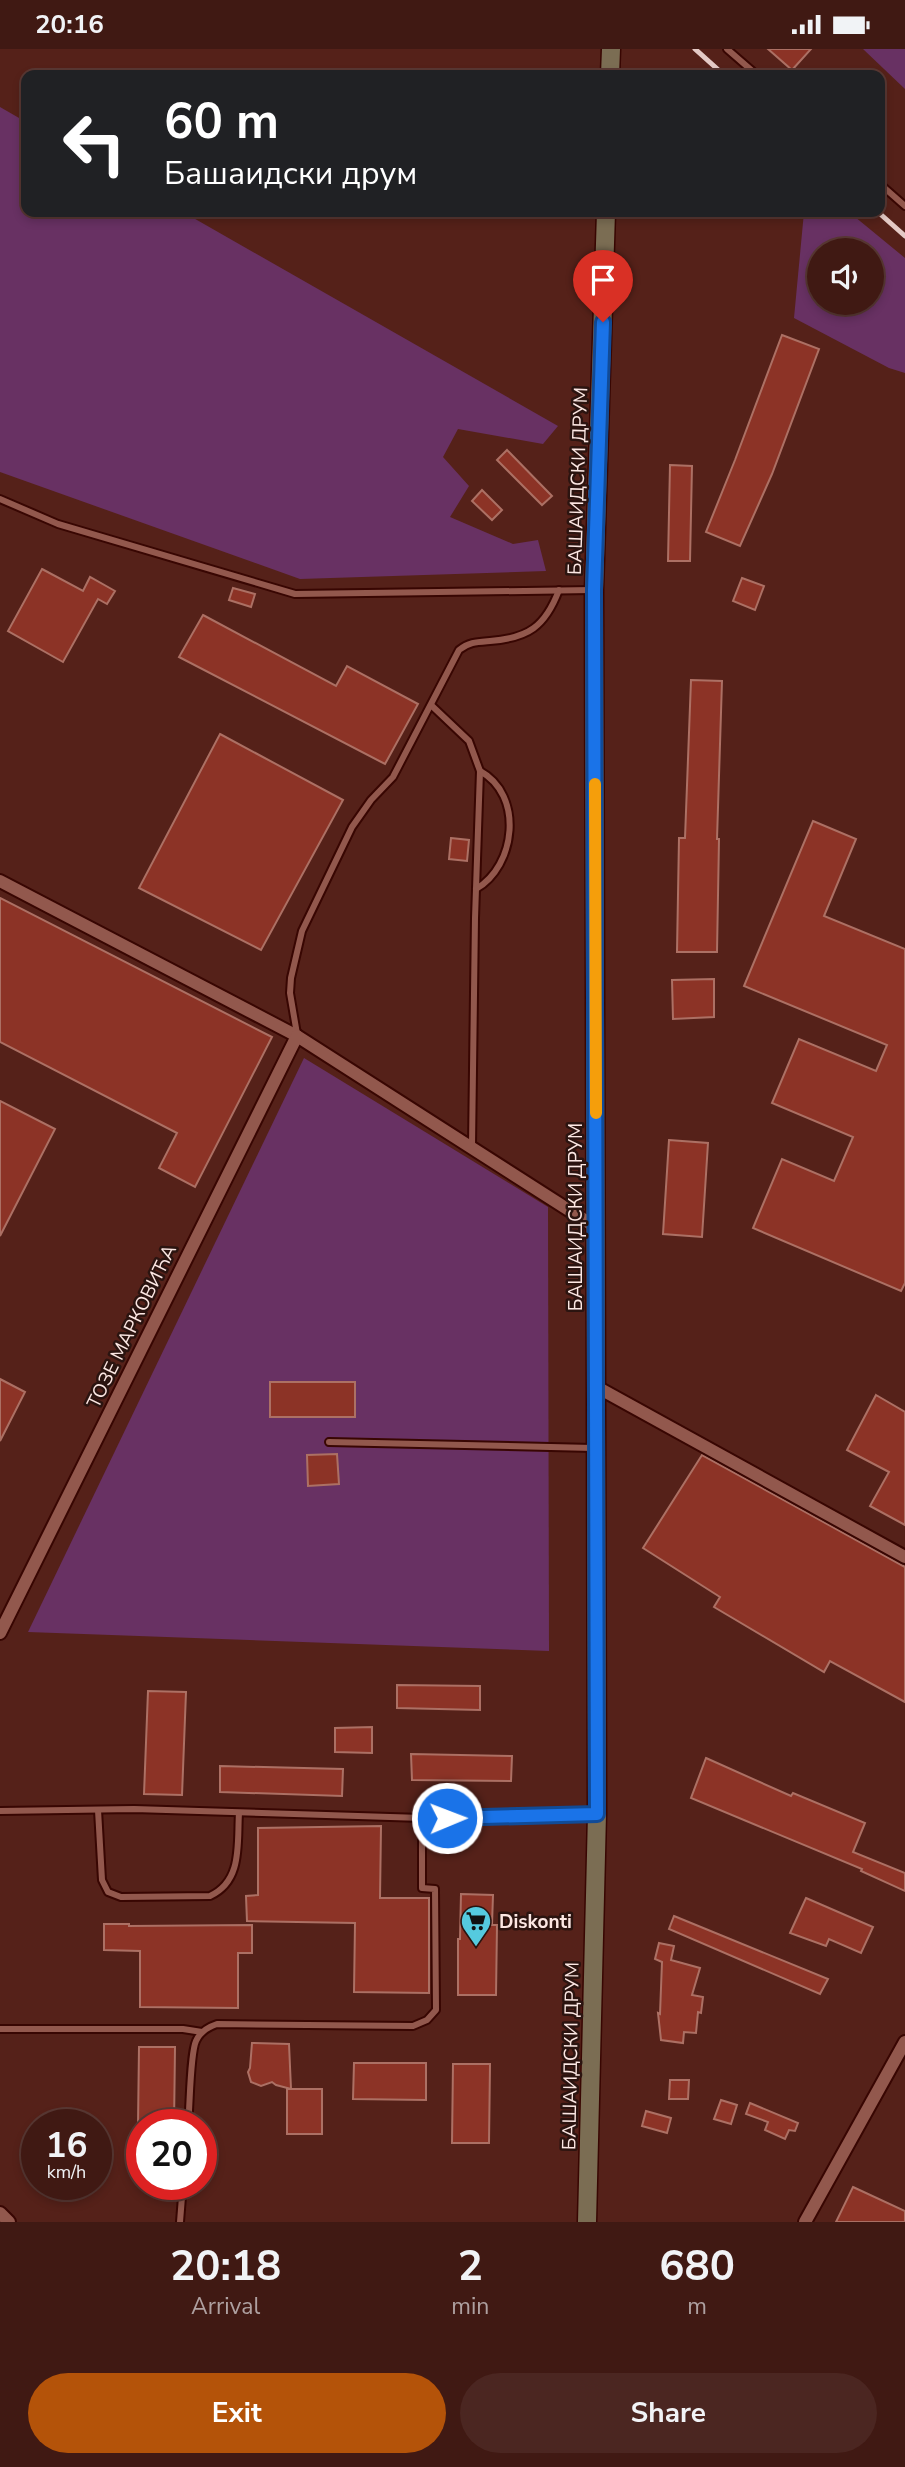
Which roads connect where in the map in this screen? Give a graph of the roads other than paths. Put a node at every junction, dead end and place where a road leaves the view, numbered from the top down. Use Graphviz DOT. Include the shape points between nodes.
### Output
graph roads {
  1 [pos="611,49"];
  2 [pos="727,49"];
  3 [pos="610,70"];
  4 [pos="751,70"];
  5 [pos="885,188"];
  6 [pos="905,206"];
  7 [pos="606,217"];
  8 [pos="0,499"];
  9 [pos="559,590"];
  10 [pos="594,590"];
  11 [pos="431,705"];
  12 [pos="480,771"];
  13 [pos="0,881"];
  14 [pos="476,889"];
  15 [pos="297,1036"];
  16 [pos="472,1148"];
  17 [pos="597,1228"];
  18 [pos="594,1387"];
  19 [pos="329,1442"];
  20 [pos="595,1448"];
  21 [pos="905,1557"];
  22 [pos="0,1633"];
  23 [pos="98,1810"];
  24 [pos="0,1811"];
  25 [pos="239,1813"];
  26 [pos="597,1814"];
  27 [pos="422,1818"];
  28 [pos="0,2029"];
  29 [pos="202,2032"];
  30 [pos="905,2042"];
  31 [pos="189,2109"];
  32 [pos="182,2200"];
  33 [pos="0,2213"];
  34 [pos="9,2222"];
  35 [pos="180,2222"];
  36 [pos="587,2222"];
  37 [pos="805,2222"];
  1 -- 3 [label="street"];
  2 -- 4 [label="lane"];
  5 -- 6 [label="lane"];
  7 -- 10 [label="street, БАШАИДСКИ ДРУМ"];
  8 -- 9 [label="lane" via="58,524 295,594"];
  9 -- 10 [label="lane"];
  9 -- 11 [label="lane" via="533,630 512,638 471,643 459,650"];
  10 -- 17 [label="street, БАШАИДСКИ ДРУМ"];
  11 -- 12 [label="lane" via="469,741"];
  11 -- 15 [label="lane" via="393,778 352,827 302,931 290,993"];
  12 -- 14 [label="lane"];
  12 -- 14 [label="lane" via="499,786 509,810 510,833 493,874"];
  13 -- 15 [label="street"];
  14 -- 16 [label="lane"];
  15 -- 16 [label="street"];
  15 -- 22 [label="street, ТОЗЕ МАРКОВИЋА"];
  16 -- 17 [label="street"];
  17 -- 18 [label="street, БАШАИДСКИ ДРУМ"];
  18 -- 20 [label="street, БАШАИДСКИ ДРУМ"];
  18 -- 21 [label="street"];
  19 -- 20 [label="lane"];
  20 -- 26 [label="street, БАШАИДСКИ ДРУМ"];
  23 -- 24 [label="lane"];
  23 -- 25 [label="lane"];
  23 -- 25 [label="lane" via="102,1880 108,1892 121,1898 210,1896 222,1888 232,1877 236,1862"];
  25 -- 27 [label="lane"];
  26 -- 27 [label="lane"];
  26 -- 36 [label="street, БАШАИДСКИ ДРУМ"];
  27 -- 29 [label="lane" via="422,1888 435,1889 436,2010 427,2020 413,2026 217,2024"];
  28 -- 29 [label="lane"];
  29 -- 31 [label="lane" via="194,2044"];
  30 -- 37 [label="street"];
  32 -- 35 [label="lane"];
  33 -- 34 [label="street"];
}
